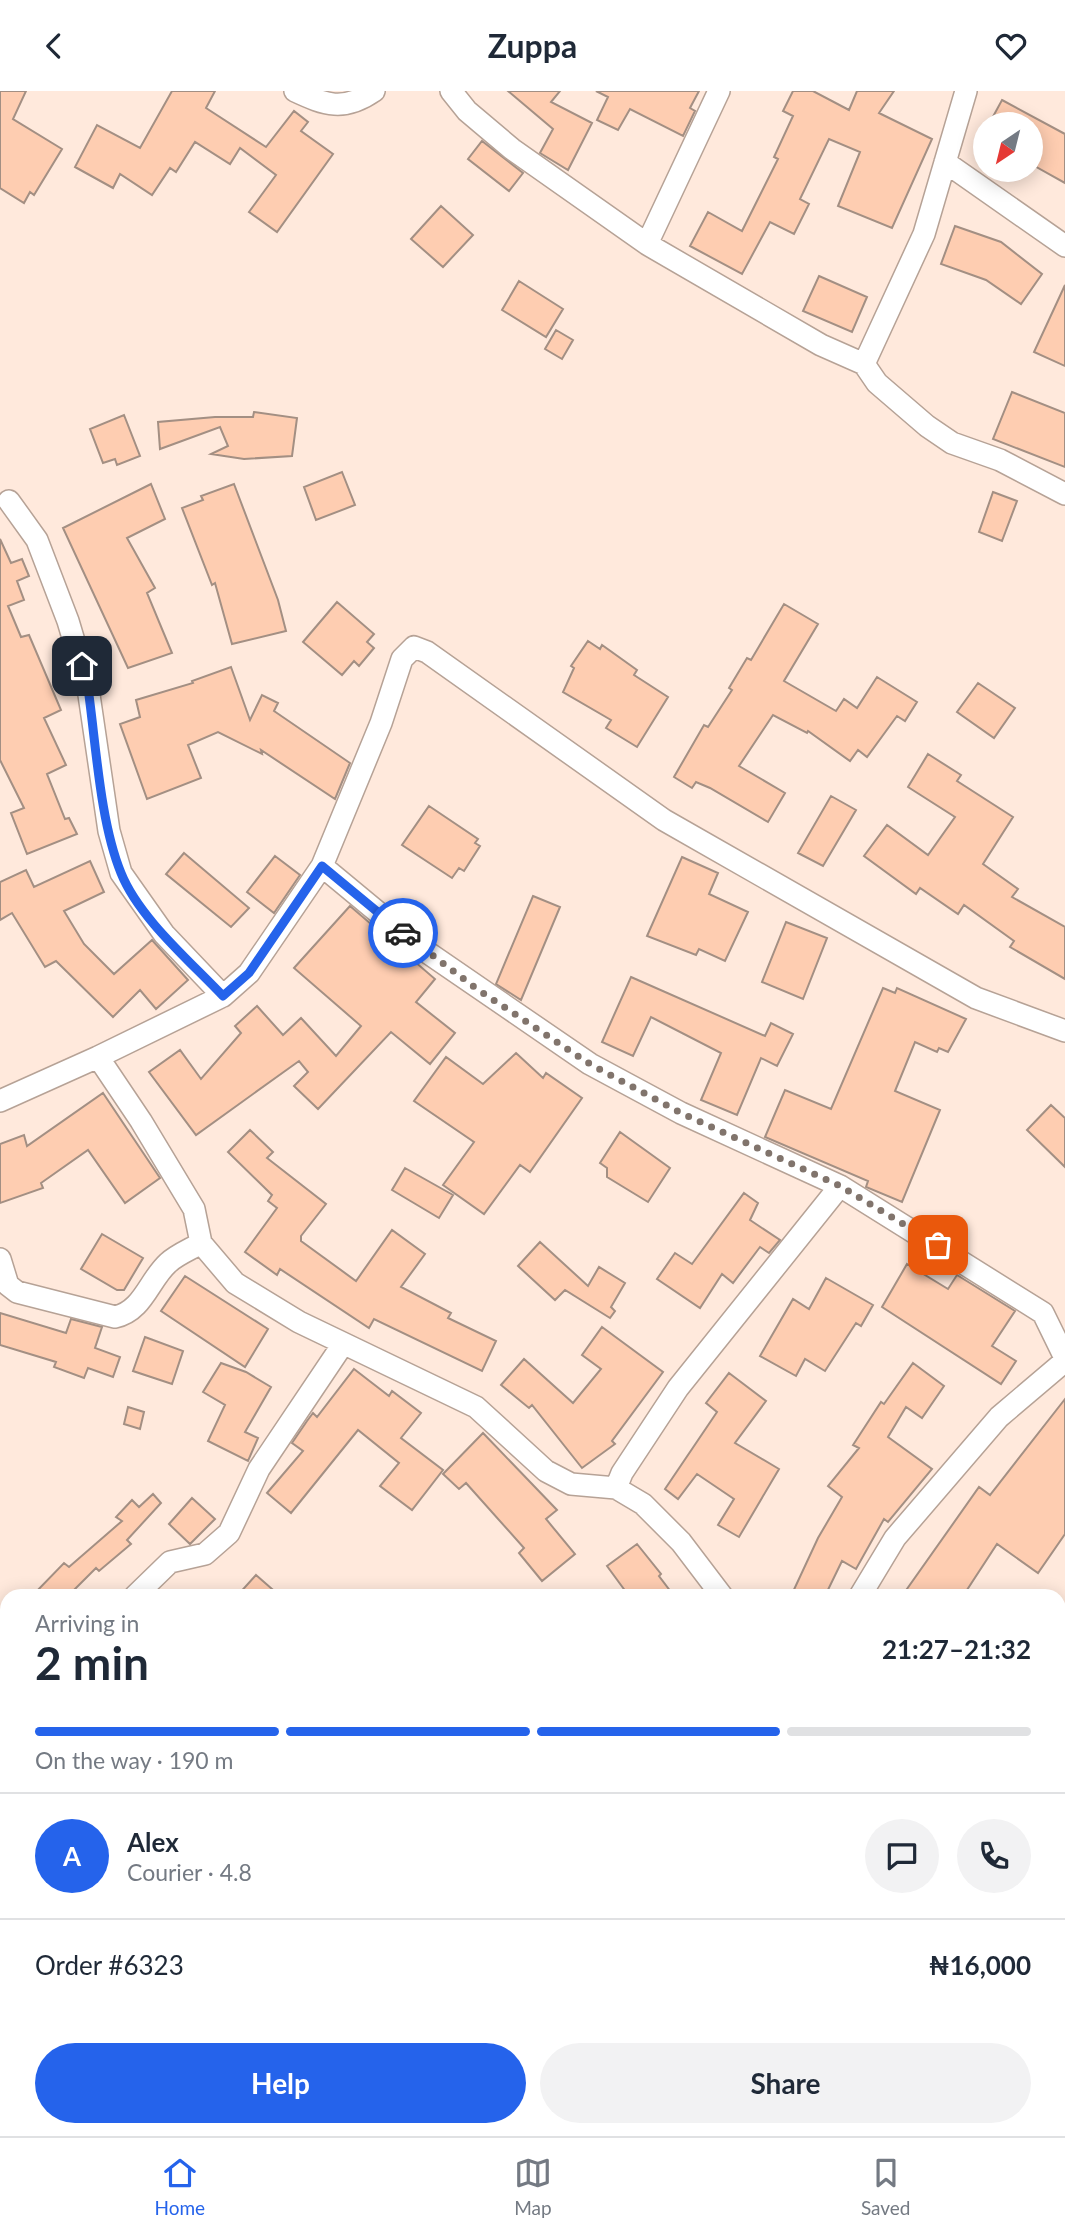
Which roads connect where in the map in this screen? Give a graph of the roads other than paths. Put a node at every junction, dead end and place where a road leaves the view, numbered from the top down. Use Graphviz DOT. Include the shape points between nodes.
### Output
graph roads {
  1 [pos="295,91"];
  2 [pos="374,91"];
  3 [pos="451,91"];
  4 [pos="719,91"];
  5 [pos="966,91"];
  6 [pos="945,162"];
  7 [pos="648,244"];
  8 [pos="1065,246"];
  9 [pos="864,364"];
  10 [pos="1065,493"];
  11 [pos="9,501"];
  12 [pos="322,866"];
  13 [pos="223,996"];
  14 [pos="1065,1031"];
  15 [pos="98,1057"];
  16 [pos="0,1101"];
  17 [pos="840,1186"];
  18 [pos="201,1243"];
  19 [pos="0,1259"];
  20 [pos="343,1344"];
  21 [pos="1062,1366"];
  22 [pos="617,1488"];
  23 [pos="142,1589"];
  24 [pos="717,1589"];
  25 [pos="865,1589"];
  1 -- 2 [label="street" via="326,105 348,104"];
  3 -- 7 [label="street" via="512,149"];
  4 -- 7 [label="street"];
  5 -- 6 [label="street"];
  6 -- 8 [label="street"];
  6 -- 9 [label="street" via="924,234"];
  7 -- 9 [label="street" via="821,345"];
  9 -- 10 [label="street" via="877,383 952,443 1000,460"];
  11 -- 13 [label="street" via="37,540 68,621 88,688 109,831 121,873 164,934"];
  12 -- 13 [label="street" via="249,973"];
  12 -- 14 [label="street" via="402,659 414,646 664,820 976,998"];
  12 -- 17 [label="street" via="421,948 590,1064 681,1113"];
  13 -- 15 [label="street"];
  15 -- 16 [label="street"];
  15 -- 18 [label="street" via="194,1209"];
  17 -- 21 [label="street" via="1043,1313"];
  17 -- 22 [label="street" via="678,1388 622,1473"];
  18 -- 19 [label="street" via="168,1262 137,1305 115,1317 17,1292 8,1285"];
  18 -- 20 [label="street" via="235,1283"];
  20 -- 22 [label="street" via="476,1407 546,1471 571,1484"];
  20 -- 23 [label="street" via="259,1469 229,1533 205,1554 170,1562"];
  21 -- 25 [label="street" via="999,1417 904,1528"];
  22 -- 24 [label="street" via="643,1504 681,1542"];
}
